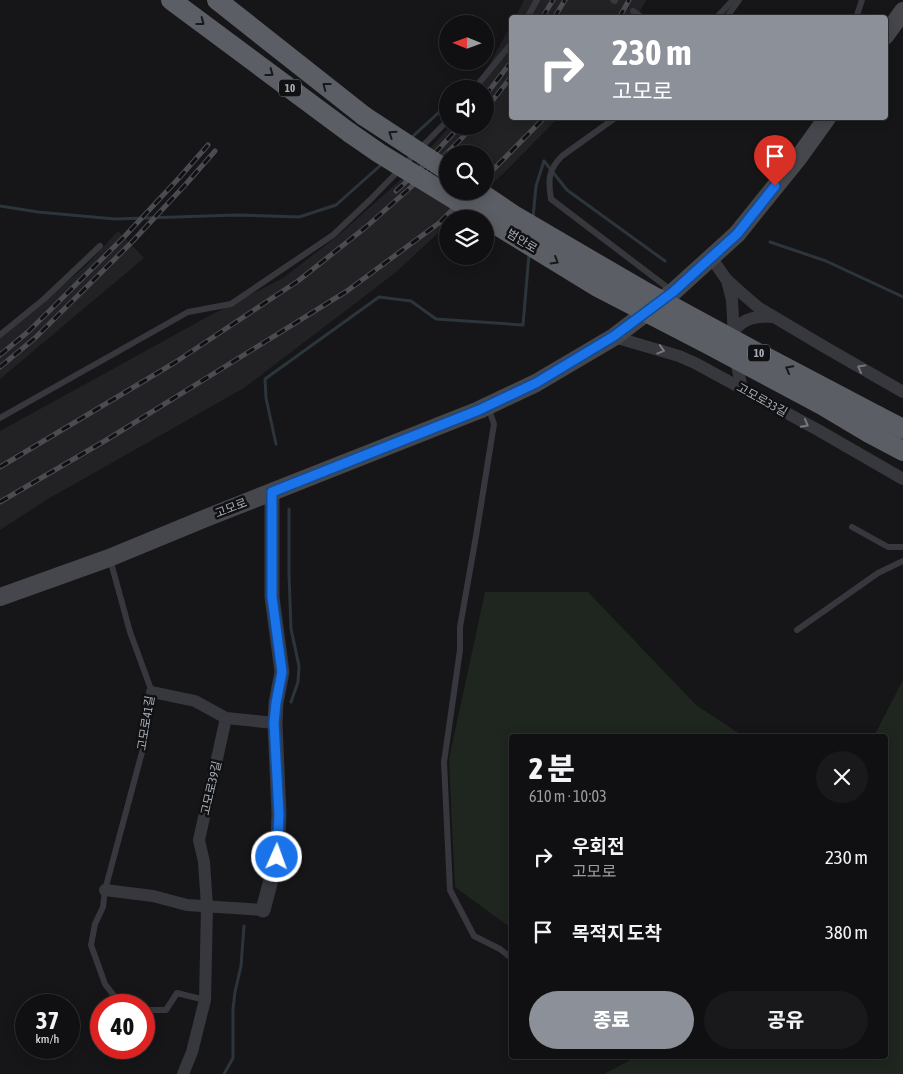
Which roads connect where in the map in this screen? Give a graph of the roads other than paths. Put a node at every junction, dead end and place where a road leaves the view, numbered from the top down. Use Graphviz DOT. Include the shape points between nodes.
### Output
graph roads {
  1 [pos="171,0"];
  2 [pos="217,0"];
  3 [pos="536,0"];
  4 [pos="733,0"];
  5 [pos="739,0"];
  6 [pos="862,0"];
  7 [pos="633,12"];
  8 [pos="528,15"];
  9 [pos="638,15"];
  10 [pos="719,15"];
  11 [pos="728,15"];
  12 [pos="857,15"];
  13 [pos="901,19"];
  14 [pos="888,33"];
  15 [pos="509,46"];
  16 [pos="481,80"];
  17 [pos="611,120"];
  18 [pos="826,120"];
  19 [pos="439,129"];
  20 [pos="439,165"];
  21 [pos="491,200"];
  22 [pos="100,246"];
  23 [pos="711,257"];
  24 [pos="726,279"];
  25 [pos="673,292"];
  26 [pos="774,317"];
  27 [pos="734,331"];
  28 [pos="0,335"];
  29 [pos="614,336"];
  30 [pos="742,389"];
  31 [pos="903,392"];
  32 [pos="487,406"];
  33 [pos="0,418"];
  34 [pos="874,424"];
  35 [pos="903,429"];
  36 [pos="903,451"];
  37 [pos="903,479"];
  38 [pos="272,492"];
  39 [pos="852,527"];
  40 [pos="903,547"];
  41 [pos="109,558"];
  42 [pos="903,561"];
  43 [pos="0,597"];
  44 [pos="797,630"];
  45 [pos="152,692"];
  46 [pos="226,718"];
  47 [pos="274,723"];
  48 [pos="105,890"];
  49 [pos="207,906"];
  50 [pos="263,910"];
  51 [pos="509,956"];
  52 [pos="113,994"];
  53 [pos="205,1000"];
  54 [pos="155,1010"];
  55 [pos="183,1074"];
  1 -- 34 [label="highway, 범안로 / 10, one-way, bridge" via="350,133 596,286"];
  20 -- 2 [label="highway, 10, one-way, bridge" via="364,116"];
  3 -- 8 [label="lane"];
  4 -- 10 [label="lane"];
  5 -- 11 [label="lane"];
  6 -- 12 [label="lane"];
  7 -- 9 [label="lane"];
  13 -- 14 [label="main road"];
  15 -- 16 [label="lane"];
  17 -- 25 [label="lane" via="562,156 550,172 551,199"];
  18 -- 23 [label="main road, 고모로" via="737,234"];
  19 -- 33 [label="lane" via="333,235 231,304 188,312"];
  34 -- 21 [label="highway, 범안로 / 10, one-way, bridge" via="756,352 629,283"];
  22 -- 28 [label="lane"];
  23 -- 24 [label="street"];
  23 -- 25 [label="main road, 고모로"];
  24 -- 26 [label="street" via="748,300"];
  24 -- 27 [label="street" via="732,300"];
  25 -- 29 [label="main road, 고모로"];
  26 -- 27 [label="street" via="748,320"];
  31 -- 26 [label="street, one-way"];
  27 -- 30 [label="street"];
  29 -- 30 [label="street, 고모로33길, one-way" via="695,362"];
  29 -- 32 [label="main road, 고모로" via="536,383"];
  30 -- 37 [label="street, 고모로33길, one-way"];
  32 -- 38 [label="main road, 고모로"];
  32 -- 51 [label="lane" via="494,424 460,627 460,650 444,762 450,890 474,936"];
  34 -- 35 [label="highway, 범안로 / 10"];
  34 -- 36 [label="highway, 10"];
  38 -- 41 [label="main road, 고모로"];
  38 -- 47 [label="street" via="272,597 282,672"];
  39 -- 40 [label="lane" via="888,547"];
  41 -- 43 [label="main road, 고모로"];
  41 -- 45 [label="lane, 고모로41길" via="130,632"];
  42 -- 44 [label="lane" via="878,573"];
  45 -- 46 [label="street" via="195,701"];
  45 -- 48 [label="lane, 고모로41길" via="145,741"];
  46 -- 47 [label="street"];
  46 -- 49 [label="street, 고모로39길" via="199,840"];
  47 -- 50 [label="street" via="279,814 277,857"];
  48 -- 49 [label="street"];
  48 -- 52 [label="lane, 고모로41길" via="91,945 105,984"];
  49 -- 50 [label="street"];
  49 -- 53 [label="street, 고모로39길"];
  53 -- 54 [label="lane" via="177,993 166,1010"];
  53 -- 55 [label="street, 고모로39길"];
}
